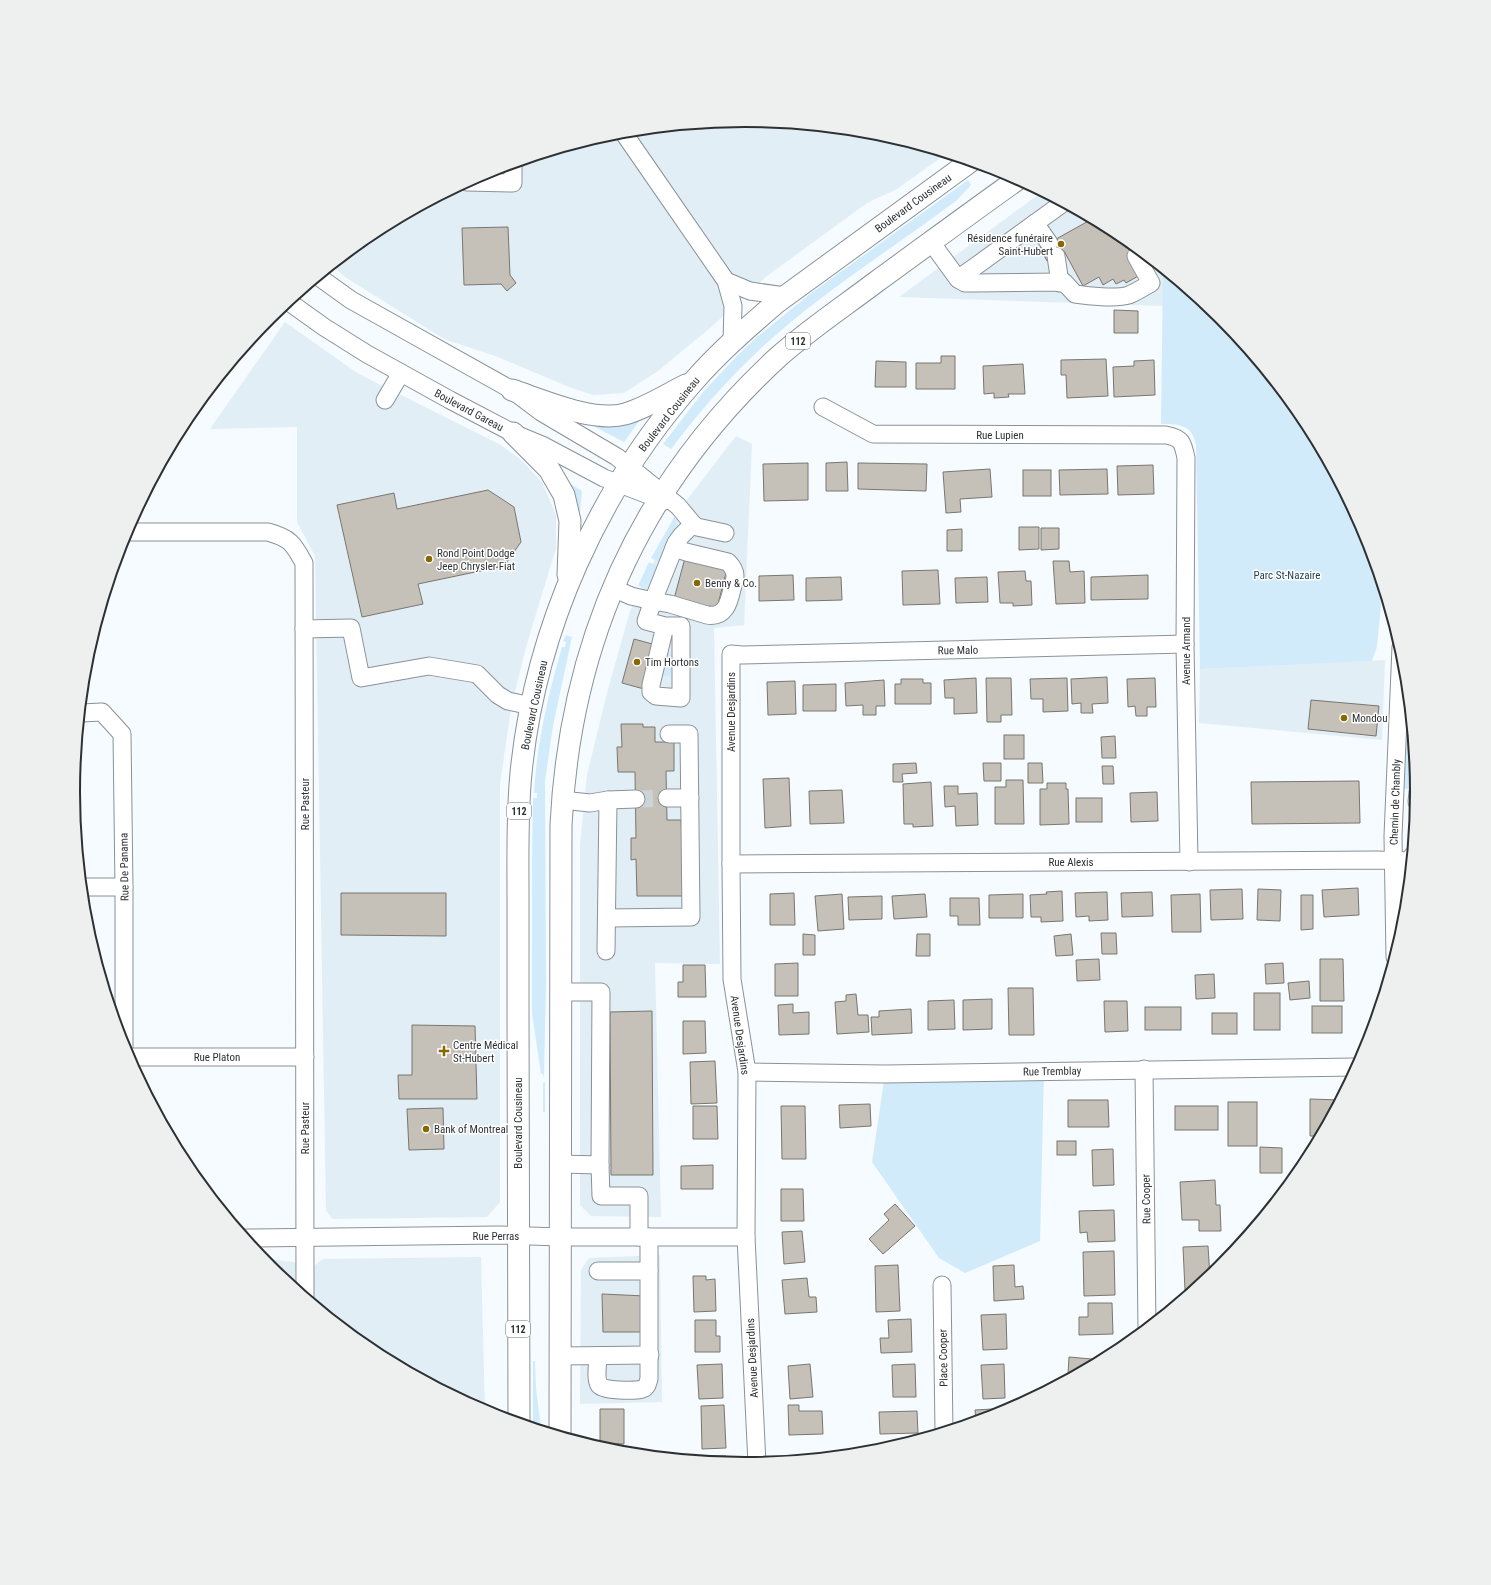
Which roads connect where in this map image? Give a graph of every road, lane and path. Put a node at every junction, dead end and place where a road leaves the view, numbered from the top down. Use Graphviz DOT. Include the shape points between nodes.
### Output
graph roads {
  1 [pos="627,138"];
  2 [pos="966,165"];
  3 [pos="513,169"];
  4 [pos="482,182"];
  5 [pos="1012,183"];
  6 [pos="1059,206"];
  7 [pos="1036,223"];
  8 [pos="931,242"];
  9 [pos="1136,256"];
  10 [pos="958,279"];
  11 [pos="322,280"];
  12 [pos="726,280"];
  13 [pos="1060,283"];
  14 [pos="785,296"];
  15 [pos="293,305"];
  16 [pos="732,342"];
  17 [pos="400,373"];
  18 [pos="694,381"];
  19 [pos="512,390"];
  20 [pos="385,400"];
  21 [pos="823,407"];
  22 [pos="513,433"];
  23 [pos="1181,441"];
  24 [pos="624,475"];
  25 [pos="660,496"];
  26 [pos="693,524"];
  27 [pos="134,532"];
  28 [pos="725,533"];
  29 [pos="674,548"];
  30 [pos="568,588"];
  31 [pos="613,588"];
  32 [pos="653,601"];
  33 [pos="665,626"];
  34 [pos="304,629"];
  35 [pos="1185,644"];
  36 [pos="731,654"];
  37 [pos="1400,675"];
  38 [pos="532,706"];
  39 [pos="85,713"];
  40 [pos="669,734"];
  41 [pos="667,798"];
  42 [pos="690,798"];
  43 [pos="636,799"];
  44 [pos="562,800"];
  45 [pos="608,800"];
  46 [pos="1394,860"];
  47 [pos="1407,861"];
  48 [pos="1189,862"];
  49 [pos="731,864"];
  50 [pos="87,887"];
  51 [pos="124,887"];
  52 [pos="607,918"];
  53 [pos="1395,936"];
  54 [pos="606,951"];
  55 [pos="560,992"];
  56 [pos="124,1029"];
  57 [pos="136,1057"];
  58 [pos="305,1057"];
  59 [pos="1351,1067"];
  60 [pos="1144,1069"];
  61 [pos="747,1072"];
  62 [pos="560,1164"];
  63 [pos="600,1165"];
  64 [pos="518,1235"];
  65 [pos="644,1237"];
  66 [pos="746,1237"];
  67 [pos="252,1238"];
  68 [pos="305,1238"];
  69 [pos="560,1238"];
  70 [pos="649,1270"];
  71 [pos="598,1271"];
  72 [pos="942,1285"];
  73 [pos="305,1291"];
  74 [pos="1147,1323"];
  75 [pos="650,1355"];
  76 [pos="560,1356"];
  77 [pos="598,1356"];
  78 [pos="519,1418"];
  79 [pos="944,1427"];
  80 [pos="560,1431"];
  81 [pos="757,1458"];
  1 -- 12 [label="street"];
  2 -- 14 [label="main road, Boulevard Cousineau / 112"];
  3 -- 4 [label="street" via="513,182"];
  5 -- 8 [label="main road, 112"];
  6 -- 7 [label="street"];
  7 -- 10 [label="street"];
  7 -- 13 [label="street" via="1052,249"];
  8 -- 10 [label="street"];
  8 -- 25 [label="main road, 112" via="829,316 777,358 704,436"];
  9 -- 13 [label="street" via="1151,283 1128,295 1075,294 1064,282"];
  10 -- 13 [label="street" via="965,283"];
  11 -- 19 [label="street, Boulevard Gareau" via="350,300"];
  12 -- 14 [label="street" via="750,291"];
  12 -- 16 [label="street" via="733,306"];
  14 -- 16 [label="main road, Boulevard Cousineau / 112"];
  15 -- 17 [label="street, Boulevard Gareau" via="352,346"];
  16 -- 18 [label="main road, Boulevard Cousineau / 112"];
  17 -- 20 [label="street"];
  17 -- 22 [label="street, Boulevard Gareau"];
  18 -- 19 [label="main road" via="633,411 616,416 578,411"];
  18 -- 24 [label="main road, Boulevard Cousineau / 112" via="655,429"];
  19 -- 24 [label="street, Boulevard Gareau" via="541,412 617,457"];
  21 -- 23 [label="street, Rue Lupien" via="872,434 1166,435 1175,436"];
  22 -- 24 [label="street, Boulevard Gareau" via="542,444 604,478"];
  22 -- 30 [label="main road" via="549,469 564,495 570,521"];
  23 -- 35 [label="street, Avenue Armand" via="1186,458"];
  24 -- 25 [label="street, Boulevard Gareau"];
  24 -- 30 [label="main road, Boulevard Cousineau / 112" via="587,543"];
  25 -- 26 [label="street, Boulevard Gareau" via="678,506"];
  25 -- 31 [label="main road, 112"];
  26 -- 28 [label="street"];
  26 -- 29 [label="street"];
  27 -- 34 [label="street, Rue Pasteur" via="268,532 281,536 295,546 304,563"];
  29 -- 32 [label="street"];
  29 -- 32 [label="street" via="728,562 735,576 728,605 721,613 712,616"];
  30 -- 38 [label="main road, Boulevard Cousineau / 112" via="544,657"];
  31 -- 32 [label="street" via="631,596"];
  31 -- 44 [label="main road, 112" via="584,672 566,758"];
  32 -- 33 [label="street" via="646,621"];
  33 -- 33 [label="street" via="651,692 656,696 681,698 681,626"];
  34 -- 38 [label="street" via="351,628 361,678 429,666 477,674 498,695 508,701"];
  34 -- 58 [label="street, Rue Pasteur"];
  35 -- 36 [label="street, Rue Malo"];
  35 -- 48 [label="street, Avenue Armand"];
  36 -- 49 [label="street, Avenue Desjardins"];
  37 -- 46 [label="street, Chemin de Chambly"];
  38 -- 64 [label="main road, Boulevard Cousineau / 112" via="522,771 518,847"];
  39 -- 51 [label="street, Rue De Panama" via="102,712 122,734"];
  40 -- 42 [label="street" via="689,734"];
  41 -- 42 [label="street"];
  42 -- 52 [label="street" via="691,917"];
  43 -- 45 [label="street"];
  44 -- 45 [label="street" via="590,803"];
  44 -- 55 [label="main road, 112"];
  45 -- 52 [label="street"];
  46 -- 47 [label="street, Rue Alexis"];
  46 -- 48 [label="street, Rue Alexis"];
  46 -- 53 [label="street, Chemin de Chambly"];
  48 -- 49 [label="street, Rue Alexis"];
  49 -- 61 [label="street, Avenue Desjardins" via="732,979"];
  50 -- 51 [label="street"];
  51 -- 56 [label="street, Rue De Panama"];
  52 -- 54 [label="street"];
  55 -- 62 [label="main road, 112"];
  55 -- 63 [label="street" via="601,992"];
  57 -- 58 [label="street, Rue Platon"];
  58 -- 68 [label="street, Rue Pasteur"];
  59 -- 60 [label="street, Rue Tremblay"];
  60 -- 61 [label="street, Rue Tremblay" via="885,1074"];
  60 -- 74 [label="street, Rue Cooper"];
  61 -- 66 [label="street, Avenue Desjardins"];
  62 -- 63 [label="street"];
  62 -- 69 [label="main road, 112"];
  63 -- 65 [label="street" via="601,1196 639,1196"];
  64 -- 68 [label="street, Rue Perras"];
  64 -- 69 [label="street, Rue Perras"];
  64 -- 78 [label="main road, Boulevard Cousineau / 112"];
  65 -- 66 [label="street, Rue Perras"];
  65 -- 69 [label="street, Rue Perras"];
  65 -- 70 [label="street"];
  66 -- 81 [label="street, Avenue Desjardins"];
  67 -- 68 [label="street, Rue Perras"];
  68 -- 73 [label="street, Rue Pasteur"];
  69 -- 76 [label="main road, 112"];
  70 -- 71 [label="street"];
  70 -- 75 [label="street"];
  72 -- 79 [label="street, Place Cooper"];
  75 -- 77 [label="street"];
  75 -- 77 [label="street" via="649,1382 645,1388 639,1390 602,1388 598,1383"];
  76 -- 77 [label="street"];
  76 -- 80 [label="main road, 112"];
}
